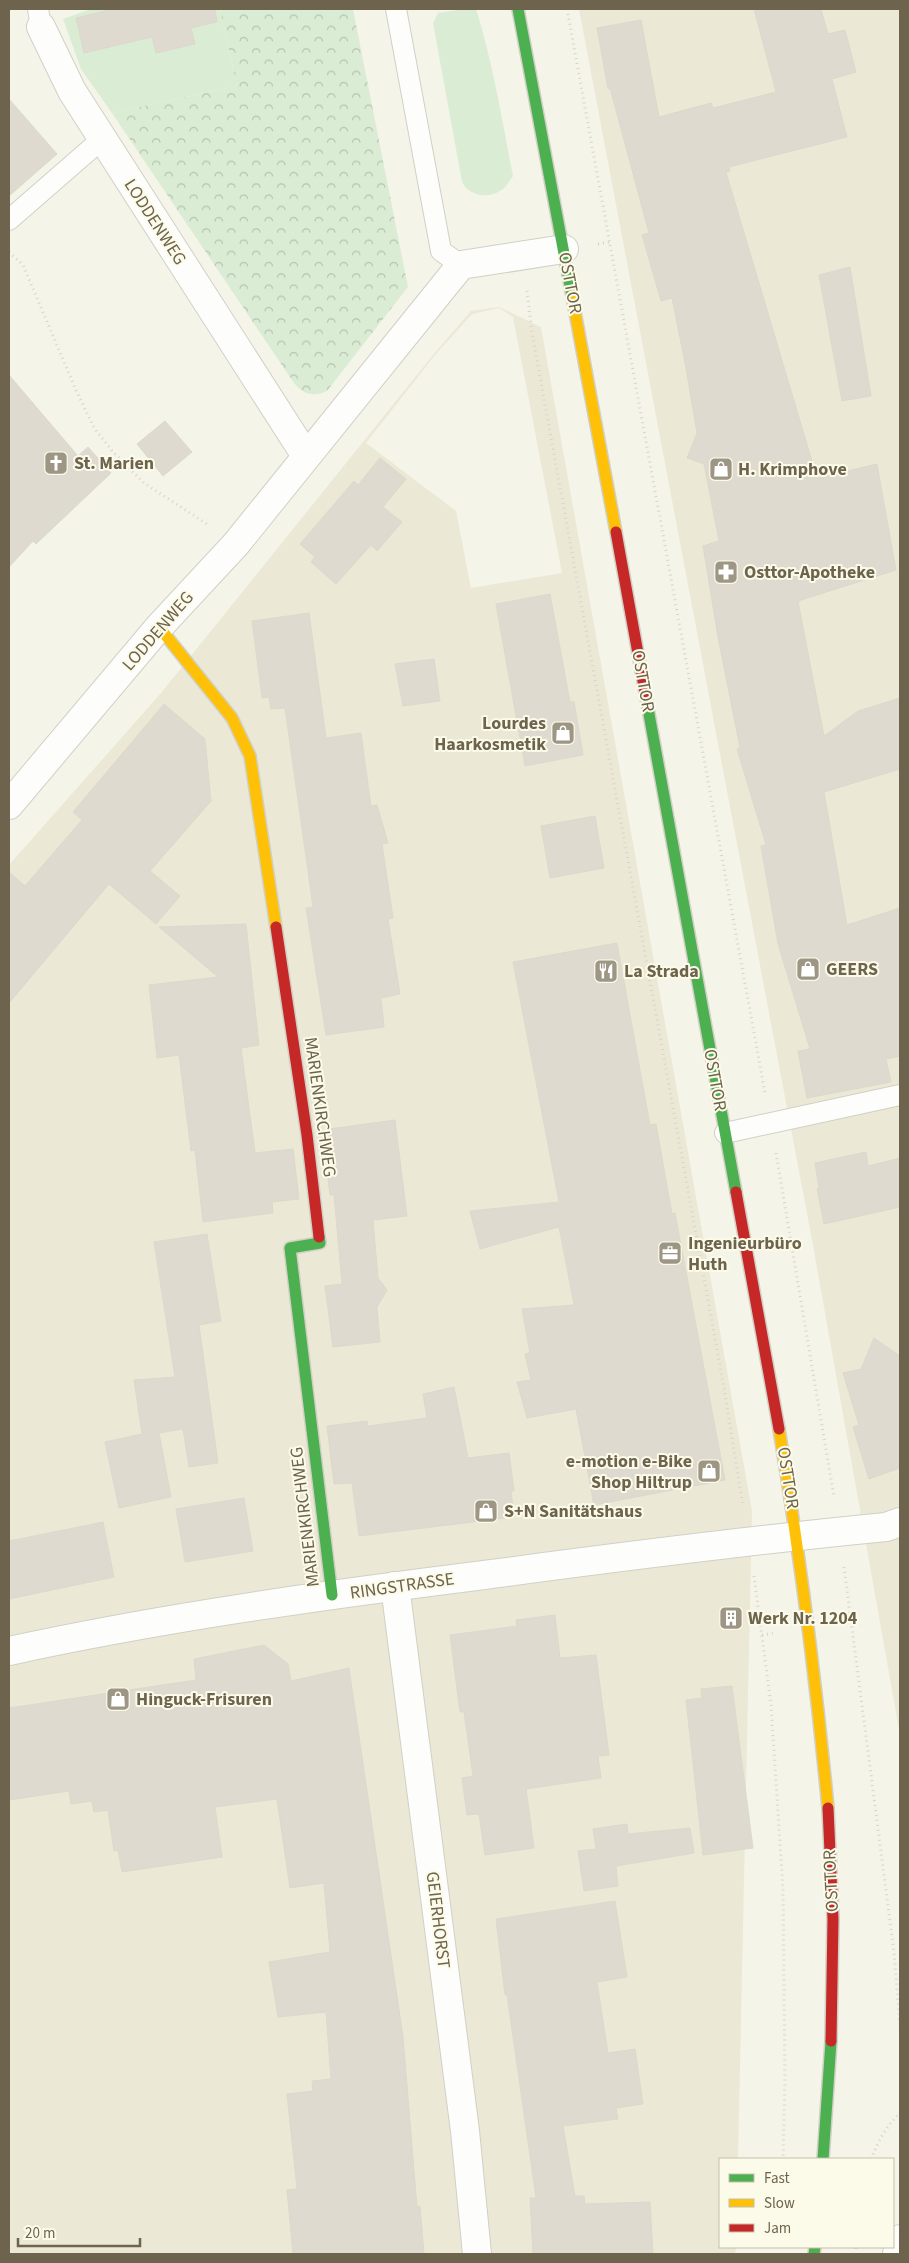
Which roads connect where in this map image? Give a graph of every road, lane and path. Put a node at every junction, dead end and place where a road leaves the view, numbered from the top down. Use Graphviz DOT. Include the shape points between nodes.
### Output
graph roads {
  1 [pos="396,9"];
  2 [pos="518,9"];
  3 [pos="567,9"];
  4 [pos="39,18"];
  5 [pos="102,140"];
  6 [pos="9,220"];
  7 [pos="564,249"];
  8 [pos="9,251"];
  9 [pos="523,256"];
  10 [pos="461,265"];
  11 [pos="306,456"];
  12 [pos="236,544"];
  13 [pos="159,627"];
  14 [pos="9,805"];
  15 [pos="900,1095"];
  16 [pos="771,1124"];
  17 [pos="725,1134"];
  18 [pos="900,1522"];
  19 [pos="840,1531"];
  20 [pos="797,1535"];
  21 [pos="749,1540"];
  22 [pos="395,1586"];
  23 [pos="332,1595"];
  24 [pos="9,1651"];
  25 [pos="900,2025"];
  26 [pos="900,2113"];
  27 [pos="782,2158"];
  28 [pos="823,2158"];
  29 [pos="871,2158"];
  30 [pos="900,2240"];
  31 [pos="477,2254"];
  32 [pos="897,2254"];
  1 -- 10 [label="lane" via="442,251"];
  2 -- 7 [label="main road, OSTTOR"];
  3 -- 16 [label="path"];
  4 -- 5 [label="street, LODDENWEG" via="72,91"];
  5 -- 6 [label="lane"];
  5 -- 11 [label="street, LODDENWEG"];
  7 -- 9 [label="street"];
  7 -- 17 [label="main road, OSTTOR"];
  8 -- 12 [label="path" via="23,265 94,428 144,483"];
  9 -- 10 [label="street"];
  9 -- 21 [label="path" via="532,333"];
  10 -- 11 [label="street, LODDENWEG"];
  11 -- 12 [label="street, LODDENWEG"];
  12 -- 13 [label="street, LODDENWEG"];
  13 -- 14 [label="street, LODDENWEG"];
  13 -- 23 [label="main road, MARIENKIRCHWEG" via="232,718 250,756 320,1243 290,1248"];
  15 -- 16 [label="lane"];
  16 -- 17 [label="lane"];
  16 -- 19 [label="path"];
  17 -- 20 [label="main road, OSTTOR"];
  18 -- 19 [label="street, RINGSTRASSE" via="886,1527"];
  19 -- 20 [label="street, RINGSTRASSE"];
  19 -- 25 [label="path" via="894,1952"];
  20 -- 21 [label="street, RINGSTRASSE"];
  20 -- 28 [label="main road, OSTTOR" via="825,1780 833,1921 830,2059"];
  21 -- 22 [label="street, RINGSTRASSE"];
  21 -- 27 [label="path" via="771,1705 783,1889 785,2078"];
  22 -- 23 [label="street, RINGSTRASSE"];
  22 -- 31 [label="street, GEIERHORST" via="465,2131"];
  23 -- 24 [label="street, RINGSTRASSE" via="74,1637"];
  26 -- 29 [label="path" via="880,2137"];
  30 -- 32 [label="street"];
}
